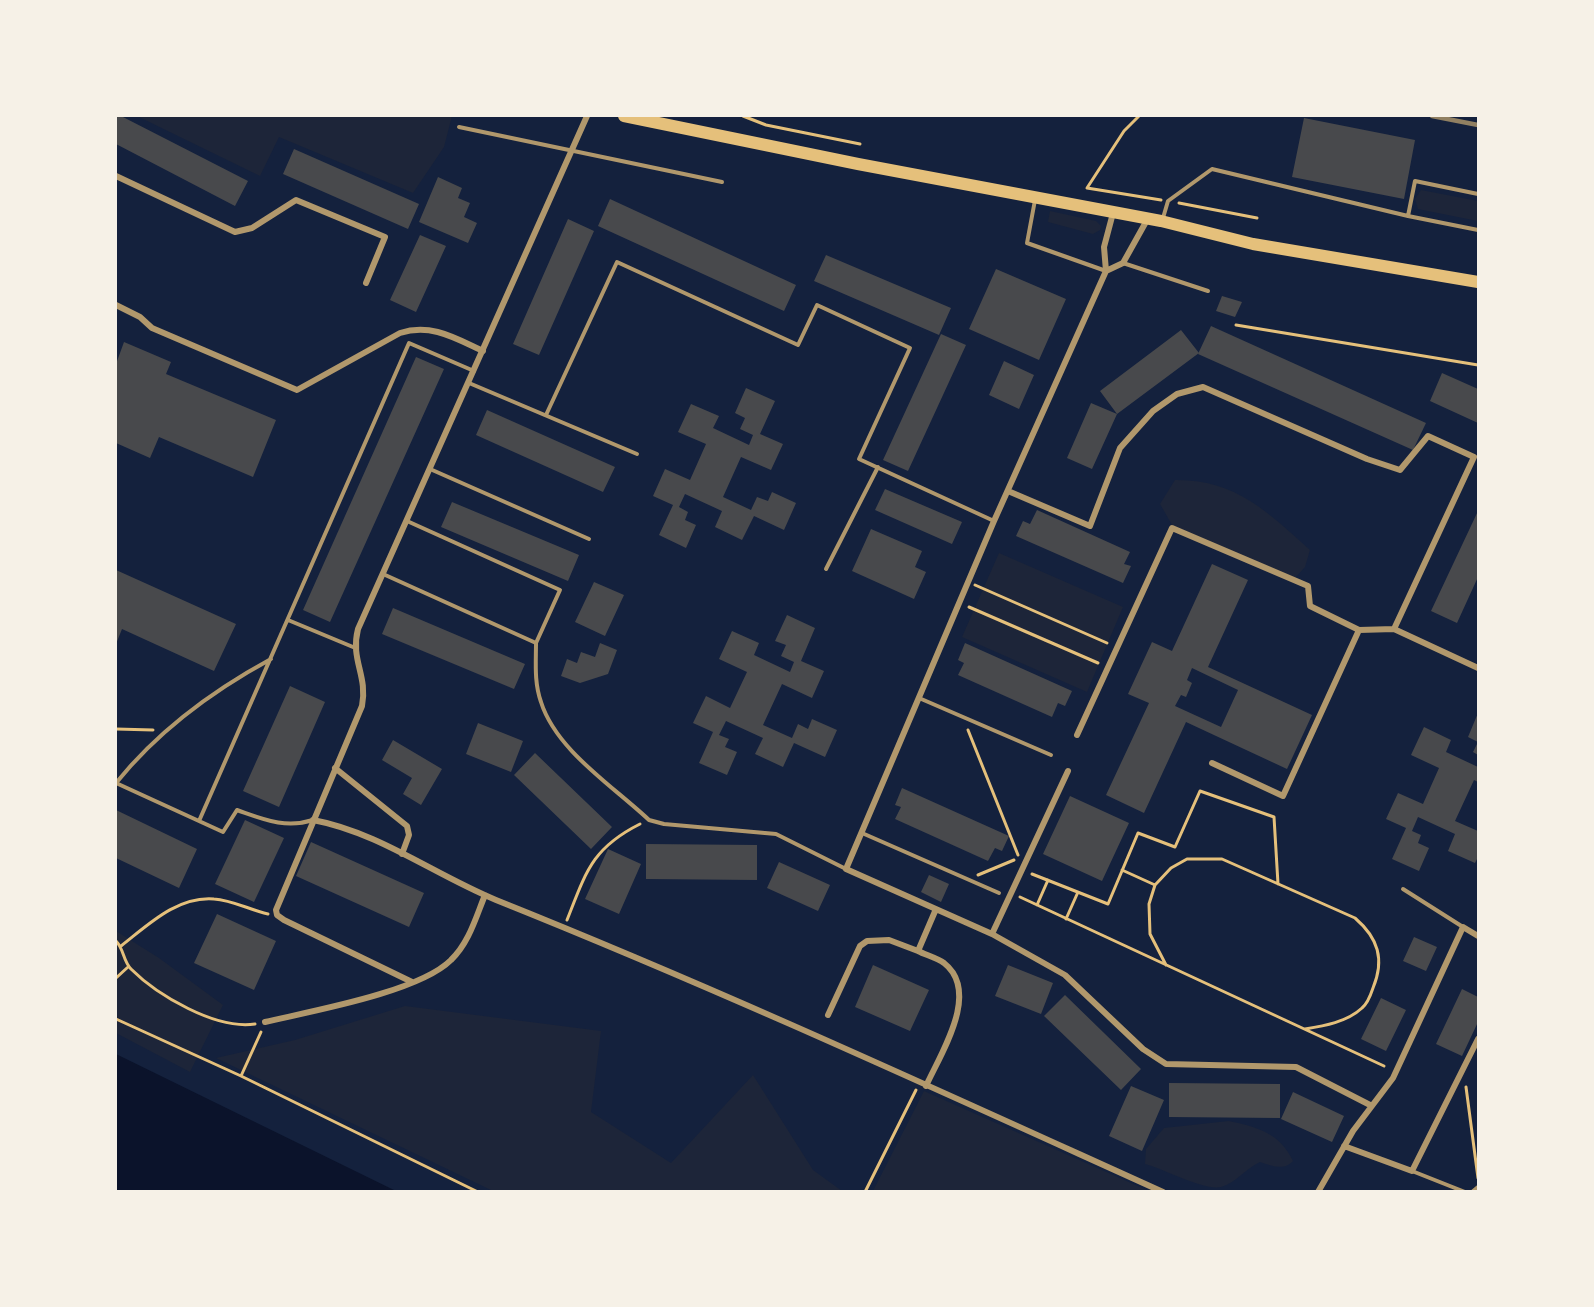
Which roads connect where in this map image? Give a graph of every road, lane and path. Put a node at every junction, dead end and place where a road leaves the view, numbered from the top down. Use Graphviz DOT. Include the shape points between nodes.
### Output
graph roads {
  1 [pos="588,116"];
  2 [pos="624,116"];
  3 [pos="743,116"];
  4 [pos="1139,116"];
  5 [pos="459,127"];
  6 [pos="860,144"];
  7 [pos="574,150"];
  8 [pos="116,176"];
  9 [pos="722,182"];
  10 [pos="1479,194"];
  11 [pos="1036,199"];
  12 [pos="1168,201"];
  13 [pos="1113,213"];
  14 [pos="1408,216"];
  15 [pos="1257,218"];
  16 [pos="1147,220"];
  17 [pos="1161,221"];
  18 [pos="1479,230"];
  19 [pos="1123,263"];
  20 [pos="1106,271"];
  21 [pos="1479,282"];
  22 [pos="366,283"];
  23 [pos="1208,291"];
  24 [pos="116,305"];
  25 [pos="1236,325"];
  26 [pos="483,351"];
  27 [pos="1479,365"];
  28 [pos="474,371"];
  29 [pos="469,383"];
  30 [pos="546,415"];
  31 [pos="637,454"];
  32 [pos="878,467"];
  33 [pos="430,469"];
  34 [pos="1008,491"];
  35 [pos="406,521"];
  36 [pos="994,521"];
  37 [pos="589,539"];
  38 [pos="826,569"];
  39 [pos="383,574"];
  40 [pos="968,582"];
  41 [pos="959,603"];
  42 [pos="288,621"];
  43 [pos="1394,629"];
  44 [pos="1359,630"];
  45 [pos="536,643"];
  46 [pos="1107,644"];
  47 [pos="353,647"];
  48 [pos="271,659"];
  49 [pos="1099,663"];
  50 [pos="1479,668"];
  51 [pos="919,698"];
  52 [pos="963,717"];
  53 [pos="116,729"];
  54 [pos="164,732"];
  55 [pos="1077,735"];
  56 [pos="1051,755"];
  57 [pos="1212,763"];
  58 [pos="335,768"];
  59 [pos="1068,771"];
  60 [pos="116,783"];
  61 [pos="313,819"];
  62 [pos="649,820"];
  63 [pos="199,821"];
  64 [pos="861,832"];
  65 [pos="402,854"];
  66 [pos="846,869"];
  67 [pos="1022,870"];
  68 [pos="1122,870"];
  69 [pos="968,879"];
  70 [pos="1048,880"];
  71 [pos="1278,884"];
  72 [pos="1155,885"];
  73 [pos="1403,890"];
  74 [pos="1078,892"];
  75 [pos="999,893"];
  76 [pos="1011,893"];
  77 [pos="485,895"];
  78 [pos="1038,905"];
  79 [pos="936,909"];
  80 [pos="277,915"];
  81 [pos="1066,919"];
  82 [pos="564,927"];
  83 [pos="1463,927"];
  84 [pos="992,934"];
  85 [pos="1479,936"];
  86 [pos="116,941"];
  87 [pos="121,946"];
  88 [pos="918,951"];
  89 [pos="1166,965"];
  90 [pos="128,967"];
  91 [pos="116,978"];
  92 [pos="412,982"];
  93 [pos="828,1015"];
  94 [pos="116,1019"];
  95 [pos="265,1022"];
  96 [pos="1305,1029"];
  97 [pos="1479,1038"];
  98 [pos="1384,1066"];
  99 [pos="1463,1066"];
  100 [pos="240,1076"];
  101 [pos="919,1083"];
  102 [pos="926,1086"];
  103 [pos="1372,1106"];
  104 [pos="1344,1146"];
  105 [pos="1412,1171"];
  106 [pos="1479,1180"];
  107 [pos="1479,1187"];
  108 [pos="478,1191"];
  109 [pos="865,1191"];
  110 [pos="1163,1191"];
  111 [pos="1318,1191"];
  112 [pos="1465,1191"];
  113 [pos="1472,1191"];
  1 -- 7 [label="street"];
  2 -- 11 [label="main road"];
  3 -- 6 [label="path" via="766,125"];
  4 -- 12 [label="path" via="1124,131 1087,188"];
  5 -- 7 [label="lane"];
  7 -- 9 [label="lane"];
  7 -- 26 [label="street"];
  8 -- 22 [label="street" via="235,232 252,228 296,200 385,237"];
  10 -- 14 [label="lane" via="1415,181"];
  11 -- 13 [label="main road"];
  11 -- 20 [label="lane" via="1028,243"];
  12 -- 14 [label="lane" via="1212,169"];
  12 -- 15 [label="path"];
  12 -- 17 [label="lane"];
  13 -- 16 [label="main road"];
  13 -- 20 [label="street" via="1104,247"];
  14 -- 18 [label="lane"];
  16 -- 17 [label="main road"];
  16 -- 19 [label="street"];
  17 -- 21 [label="main road" via="1253,244"];
  19 -- 20 [label="street"];
  19 -- 23 [label="lane"];
  20 -- 34 [label="street"];
  24 -- 26 [label="street" via="152,328 297,390 416,327"];
  25 -- 27 [label="path"];
  26 -- 28 [label="street"];
  28 -- 29 [label="street"];
  28 -- 42 [label="lane" via="409,343"];
  29 -- 30 [label="lane"];
  29 -- 33 [label="street"];
  30 -- 31 [label="lane"];
  30 -- 32 [label="lane" via="617,262 798,345 817,305 910,348 859,459"];
  32 -- 36 [label="lane"];
  32 -- 38 [label="lane"];
  33 -- 35 [label="street"];
  33 -- 37 [label="lane"];
  34 -- 36 [label="street"];
  34 -- 43 [label="street" via="1090,526 1120,448 1153,411 1178,394 1203,387 1400,470 1428,436 1474,457"];
  35 -- 39 [label="street"];
  35 -- 45 [label="lane" via="560,590"];
  36 -- 40 [label="street"];
  39 -- 45 [label="lane"];
  39 -- 47 [label="street"];
  40 -- 41 [label="street"];
  40 -- 46 [label="path"];
  41 -- 49 [label="path"];
  41 -- 51 [label="street"];
  42 -- 47 [label="lane"];
  42 -- 48 [label="lane"];
  43 -- 44 [label="street"];
  43 -- 50 [label="street"];
  44 -- 55 [label="street" via="1310,606 1308,586 1172,528"];
  44 -- 57 [label="street" via="1283,796"];
  45 -- 62 [label="lane" via="535,677 552,728"];
  47 -- 58 [label="street" via="364,694"];
  48 -- 54 [label="lane" via="225,683"];
  48 -- 63 [label="lane"];
  51 -- 52 [label="lane"];
  51 -- 64 [label="street"];
  52 -- 56 [label="lane"];
  52 -- 69 [label="path" via="1019,858"];
  53 -- 54 [label="path"];
  54 -- 60 [label="lane" via="142,750"];
  58 -- 61 [label="street"];
  58 -- 65 [label="street" via="407,826 409,835"];
  59 -- 67 [label="street"];
  60 -- 63 [label="lane"];
  61 -- 63 [label="lane" via="276,824 237,810 223,832"];
  61 -- 65 [label="street" via="332,823"];
  61 -- 80 [label="street" via="277,903"];
  62 -- 66 [label="lane" via="776,834"];
  62 -- 82 [label="path" via="621,833 597,854"];
  64 -- 66 [label="street"];
  64 -- 69 [label="lane"];
  65 -- 77 [label="street"];
  66 -- 79 [label="street"];
  67 -- 70 [label="path"];
  67 -- 76 [label="street"];
  68 -- 71 [label="path" via="1138,833 1175,847 1200,791 1274,817"];
  68 -- 72 [label="path"];
  68 -- 74 [label="path" via="1108,904"];
  69 -- 75 [label="lane"];
  70 -- 74 [label="path"];
  70 -- 78 [label="path"];
  71 -- 72 [label="path" via="1222,859 1204,858 1187,859"];
  71 -- 96 [label="path" via="1355,918 1369,930 1377,945 1380,972 1363,1008 1331,1024"];
  72 -- 89 [label="path" via="1148,921 1150,934"];
  73 -- 83 [label="lane"];
  74 -- 81 [label="path"];
  76 -- 78 [label="path"];
  76 -- 84 [label="street"];
  77 -- 82 [label="street"];
  77 -- 92 [label="street" via="453,959"];
  78 -- 81 [label="path"];
  79 -- 84 [label="street"];
  79 -- 88 [label="street"];
  80 -- 87 [label="path" via="214,899 189,902 165,911"];
  80 -- 92 [label="street"];
  81 -- 89 [label="path"];
  82 -- 101 [label="street"];
  83 -- 85 [label="street"];
  83 -- 103 [label="street" via="1393,1078"];
  84 -- 103 [label="street" via="1065,975 1143,1050 1166,1064 1296,1067"];
  86 -- 87 [label="path"];
  87 -- 90 [label="path"];
  88 -- 93 [label="street" via="889,940 867,940 860,946"];
  88 -- 102 [label="street" via="943,963 958,981 961,1003"];
  89 -- 96 [label="path"];
  90 -- 91 [label="path"];
  90 -- 95 [label="path" via="177,1004 240,1023"];
  92 -- 95 [label="street" via="343,1004"];
  94 -- 100 [label="path"];
  95 -- 100 [label="path"];
  96 -- 98 [label="path"];
  97 -- 99 [label="street"];
  99 -- 105 [label="street"];
  99 -- 106 [label="path"];
  100 -- 108 [label="path"];
  101 -- 102 [label="street"];
  101 -- 109 [label="path"];
  102 -- 110 [label="street"];
  103 -- 104 [label="street"];
  104 -- 105 [label="street"];
  104 -- 111 [label="street"];
  105 -- 112 [label="lane"];
  107 -- 113 [label="lane"];
}
